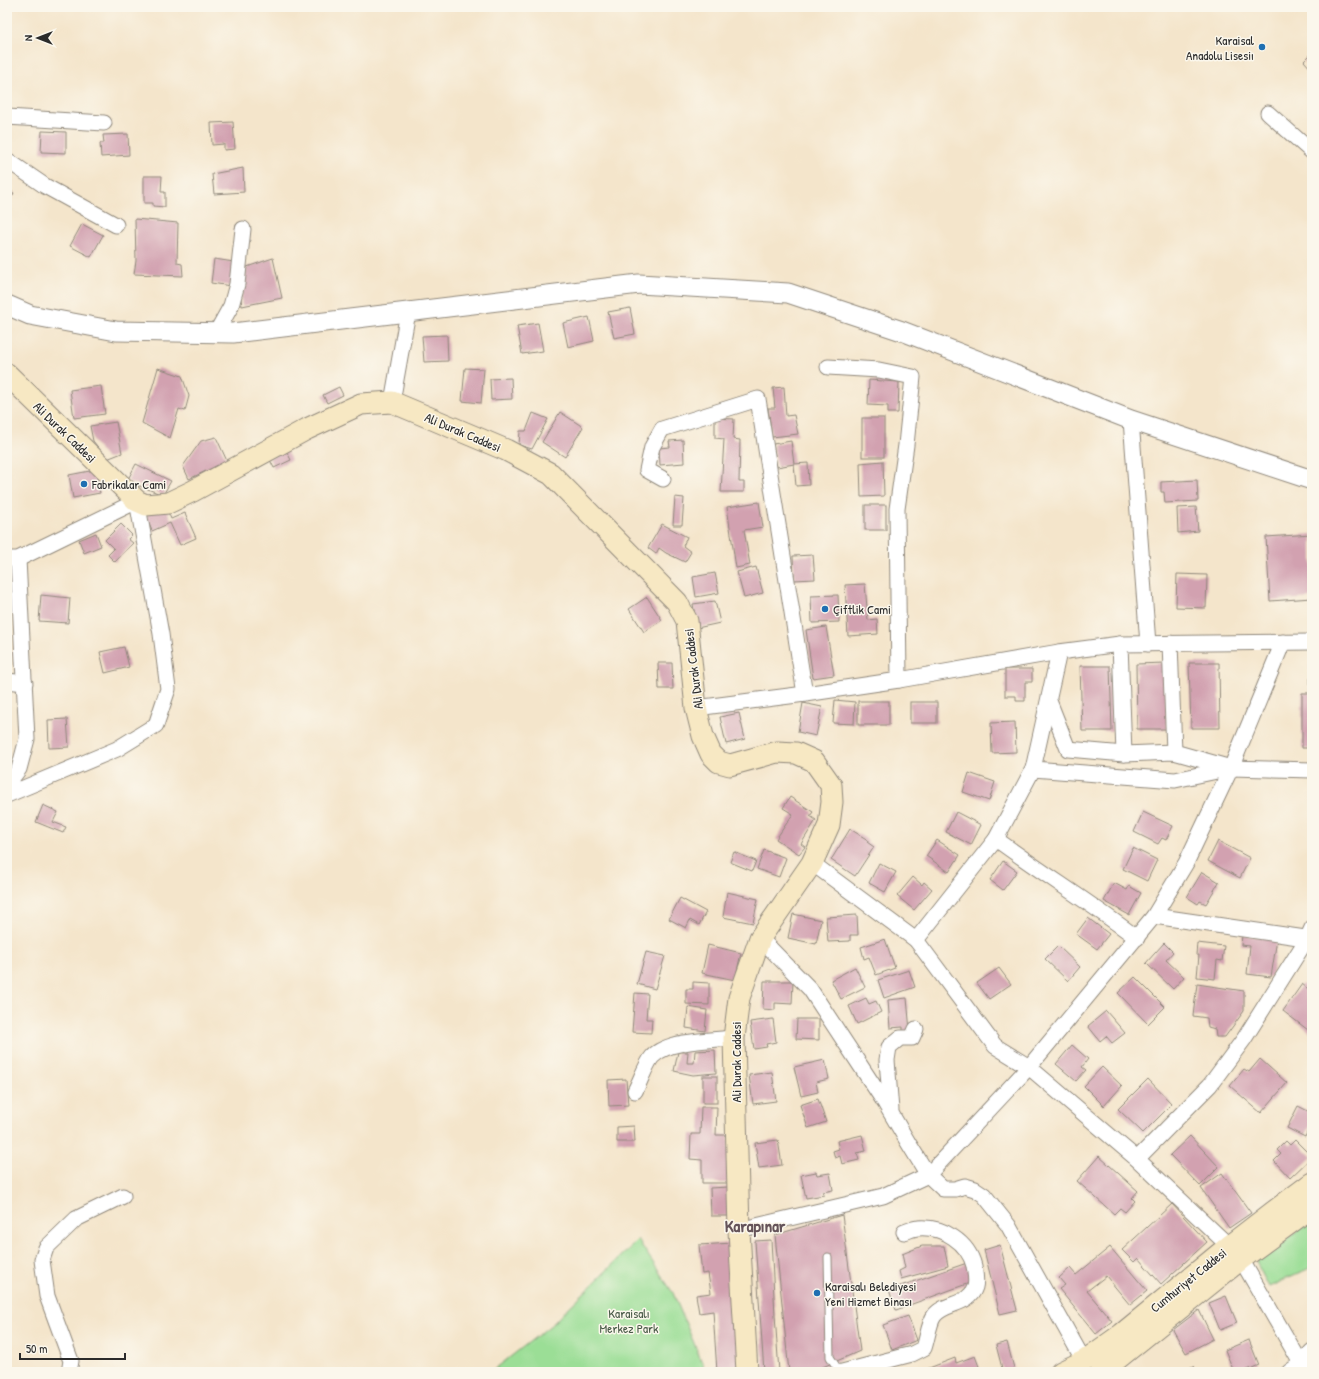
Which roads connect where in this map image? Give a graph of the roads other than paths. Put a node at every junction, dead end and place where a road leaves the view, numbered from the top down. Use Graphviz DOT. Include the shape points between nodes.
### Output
graph roads {
  1 [pos="1268,113"];
  2 [pos="7,118"];
  3 [pos="104,123"];
  4 [pos="1311,148"];
  5 [pos="7,160"];
  6 [pos="116,225"];
  7 [pos="243,229"];
  8 [pos="7,305"];
  9 [pos="408,312"];
  10 [pos="216,333"];
  11 [pos="828,367"];
  12 [pos="7,374"];
  13 [pos="392,402"];
  14 [pos="1130,420"];
  15 [pos="663,479"];
  16 [pos="1312,480"];
  17 [pos="137,501"];
  18 [pos="13,559"];
  19 [pos="1283,642"];
  20 [pos="1312,642"];
  21 [pos="1170,643"];
  22 [pos="1120,644"];
  23 [pos="1148,644"];
  24 [pos="1059,652"];
  25 [pos="899,680"];
  26 [pos="7,681"];
  27 [pos="24,683"];
  28 [pos="805,694"];
  29 [pos="1048,701"];
  30 [pos="696,708"];
  31 [pos="1174,752"];
  32 [pos="1124,754"];
  33 [pos="1231,768"];
  34 [pos="1033,769"];
  35 [pos="1312,770"];
  36 [pos="7,785"];
  37 [pos="7,795"];
  38 [pos="996,839"];
  39 [pos="812,863"];
  40 [pos="1154,916"];
  41 [pos="1310,936"];
  42 [pos="760,938"];
  43 [pos="1137,938"];
  44 [pos="916,940"];
  45 [pos="916,1029"];
  46 [pos="734,1038"];
  47 [pos="1029,1067"];
  48 [pos="635,1090"];
  49 [pos="891,1112"];
  50 [pos="1137,1159"];
  51 [pos="928,1174"];
  52 [pos="1312,1183"];
  53 [pos="123,1196"];
  54 [pos="1312,1207"];
  55 [pos="739,1230"];
  56 [pos="904,1232"];
  57 [pos="1235,1253"];
  58 [pos="828,1257"];
  59 [pos="1312,1350"];
  60 [pos="1084,1361"];
  61 [pos="1298,1369"];
  62 [pos="69,1372"];
  63 [pos="747,1372"];
  64 [pos="841,1372"];
  65 [pos="1061,1372"];
  66 [pos="1101,1372"];
  1 -- 4 [label="street"];
  2 -- 3 [label="street"];
  5 -- 6 [label="street" via="45,186"];
  7 -- 10 [label="street" via="237,284 231,306"];
  8 -- 10 [label="street" via="30,315 116,331"];
  9 -- 10 [label="street"];
  9 -- 13 [label="street"];
  9 -- 14 [label="street" via="639,284 788,293 902,331"];
  11 -- 25 [label="street" via="879,370 913,377 897,510"];
  12 -- 17 [label="main road, Ali Durak Caddesi"];
  13 -- 17 [label="main road, Ali Durak Caddesi" via="361,404 307,429 168,503 146,505"];
  13 -- 30 [label="main road, Ali Durak Caddesi" via="506,450 557,479 677,602 687,621"];
  14 -- 16 [label="street"];
  14 -- 23 [label="street"];
  15 -- 28 [label="street" via="647,470 652,448 662,429 758,399"];
  17 -- 18 [label="street"];
  17 -- 37 [label="street" via="161,634 168,689 156,725 117,749"];
  18 -- 27 [label="street"];
  19 -- 20 [label="street"];
  19 -- 21 [label="street"];
  19 -- 33 [label="street"];
  21 -- 23 [label="street"];
  21 -- 31 [label="street"];
  22 -- 23 [label="street"];
  22 -- 24 [label="street"];
  22 -- 32 [label="street"];
  24 -- 25 [label="street"];
  24 -- 29 [label="street"];
  25 -- 28 [label="street"];
  26 -- 27 [label="street"];
  27 -- 36 [label="street" via="27,739 19,770"];
  28 -- 30 [label="street"];
  29 -- 32 [label="street" via="1068,749"];
  29 -- 34 [label="street"];
  30 -- 39 [label="main road, Ali Durak Caddesi" via="703,736 711,754 719,762 730,765 777,752 796,753 814,761 831,785 832,802 829,825"];
  31 -- 32 [label="street"];
  31 -- 33 [label="street"];
  33 -- 34 [label="street" via="1175,780"];
  33 -- 35 [label="street"];
  33 -- 40 [label="street" via="1186,863"];
  34 -- 38 [label="street"];
  38 -- 43 [label="street"];
  38 -- 44 [label="street"];
  39 -- 42 [label="main road, Ali Durak Caddesi"];
  39 -- 44 [label="street"];
  40 -- 41 [label="street"];
  40 -- 43 [label="street"];
  41 -- 50 [label="street" via="1244,1039 1210,1085"];
  42 -- 46 [label="main road, Ali Durak Caddesi" via="739,998"];
  42 -- 49 [label="street" via="810,989"];
  43 -- 47 [label="street"];
  44 -- 47 [label="street" via="995,1046"];
  45 -- 49 [label="street" via="912,1038 900,1038 889,1047 887,1060"];
  46 -- 48 [label="street" via="677,1044 663,1048 652,1058"];
  46 -- 55 [label="main road, Ali Durak Caddesi"];
  47 -- 50 [label="street"];
  47 -- 51 [label="street"];
  49 -- 51 [label="street"];
  50 -- 57 [label="street"];
  51 -- 55 [label="street" via="883,1196"];
  51 -- 60 [label="street" via="943,1189 965,1186 984,1195 1008,1225"];
  52 -- 57 [label="main road, Cumhuriyet Caddesi" via="1273,1212"];
  53 -- 62 [label="street" via="76,1219 46,1248 42,1260 47,1296 71,1361"];
  54 -- 57 [label="main road, Cumhuriyet Caddesi"];
  55 -- 63 [label="main road, Ali Durak Caddesi"];
  56 -- 64 [label="street" via="918,1228 933,1228 963,1244 972,1257 975,1288 966,1300 940,1309 933,1317 924,1348 912,1354"];
  57 -- 60 [label="main road, Cumhuriyet Caddesi"];
  57 -- 61 [label="street"];
  57 -- 66 [label="main road, Cumhuriyet Caddesi"];
  58 -- 64 [label="lane" via="830,1357"];
  59 -- 61 [label="street"];
  60 -- 65 [label="main road, Cumhuriyet Caddesi"];
}
